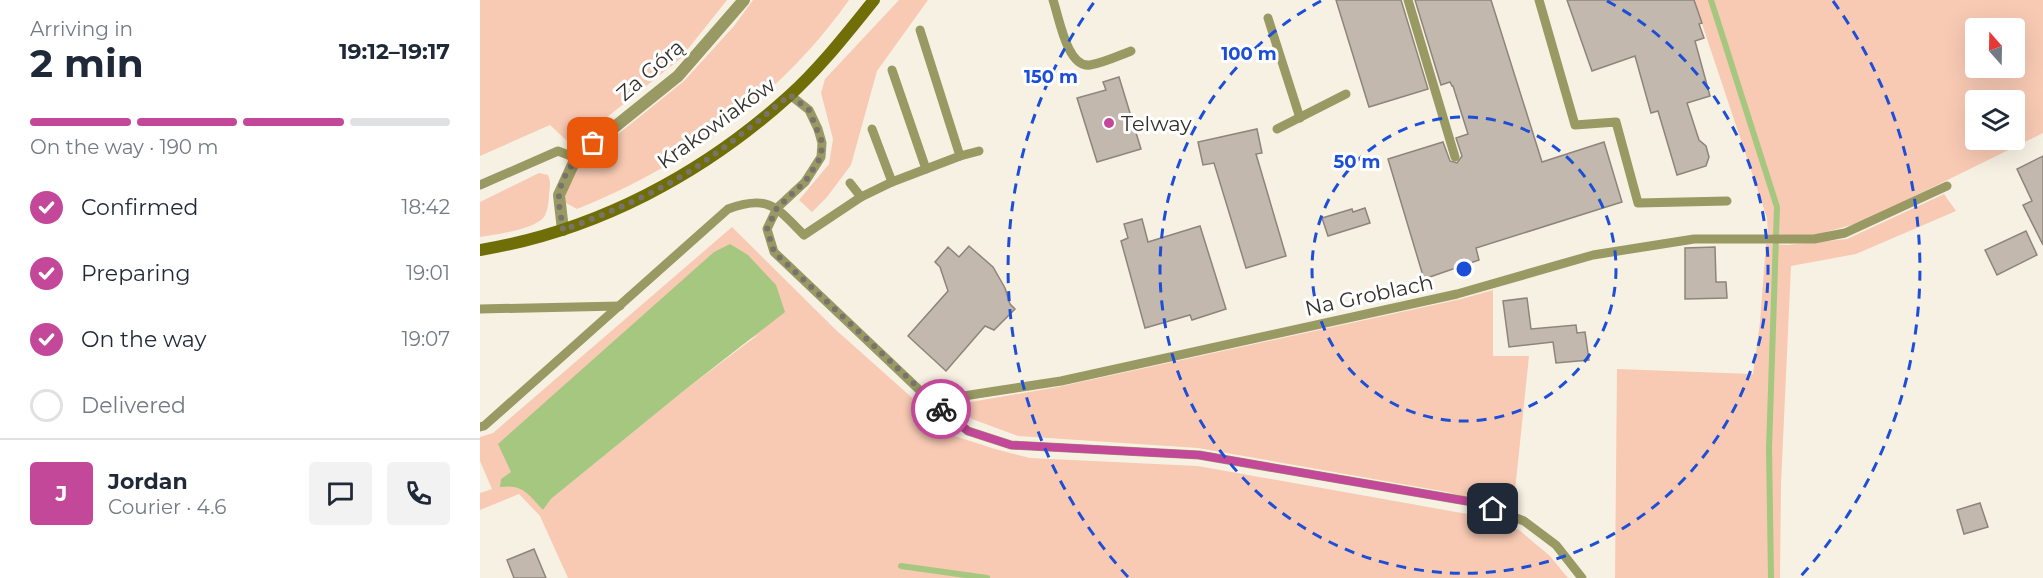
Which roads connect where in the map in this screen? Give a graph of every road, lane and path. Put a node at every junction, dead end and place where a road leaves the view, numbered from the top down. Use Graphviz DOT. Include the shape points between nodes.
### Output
graph roads {
  1 [pos="744,0"];
  2 [pos="874,0"];
  3 [pos="1053,0"];
  4 [pos="1408,0"];
  5 [pos="1539,0"];
  6 [pos="1268,18"];
  7 [pos="920,30"];
  8 [pos="1131,51"];
  9 [pos="892,70"];
  10 [pos="1346,94"];
  11 [pos="790,95"];
  12 [pos="1300,118"];
  13 [pos="872,129"];
  14 [pos="1277,129"];
  15 [pos="979,151"];
  16 [pos="960,156"];
  17 [pos="1455,157"];
  18 [pos="576,158"];
  19 [pos="926,169"];
  20 [pos="850,183"];
  21 [pos="892,183"];
  22 [pos="480,184"];
  23 [pos="1947,186"];
  24 [pos="861,197"];
  25 [pos="1727,201"];
  26 [pos="777,208"];
  27 [pos="563,230"];
  28 [pos="480,250"];
  29 [pos="620,306"];
  30 [pos="480,309"];
  31 [pos="931,401"];
  32 [pos="480,427"];
  33 [pos="1582,578"];
  1 -- 18 [label="street, Za Górą" via="678,76"];
  2 -- 11 [label="main road, Krakowiaków"];
  3 -- 8 [label="lane" via="1070,52 1078,62 1090,65"];
  4 -- 17 [label="lane"];
  5 -- 25 [label="lane" via="1575,125 1616,122 1638,203"];
  6 -- 12 [label="lane"];
  7 -- 16 [label="lane"];
  9 -- 19 [label="lane"];
  10 -- 12 [label="lane"];
  11 -- 26 [label="lane" via="809,110 822,142 821,157 805,182"];
  11 -- 27 [label="main road, Krakowiaków" via="679,178"];
  12 -- 14 [label="lane"];
  13 -- 21 [label="lane"];
  15 -- 16 [label="lane"];
  16 -- 19 [label="lane"];
  18 -- 22 [label="lane" via="558,152"];
  18 -- 27 [label="street, Za Górą" via="559,195"];
  19 -- 21 [label="lane"];
  20 -- 24 [label="lane"];
  21 -- 24 [label="lane"];
  23 -- 31 [label="lane, Na Groblach" via="1845,233 1814,239 1694,239 1593,255 1457,294 1061,381"];
  24 -- 26 [label="lane" via="804,235"];
  26 -- 29 [label="lane" via="752,202 728,209"];
  26 -- 31 [label="lane" via="767,229 774,252"];
  27 -- 28 [label="main road, Krakowiaków"];
  29 -- 30 [label="lane"];
  29 -- 32 [label="lane"];
  31 -- 33 [label="lane" via="968,431 1011,445 1199,455 1478,503 1524,521 1556,545"];
}
